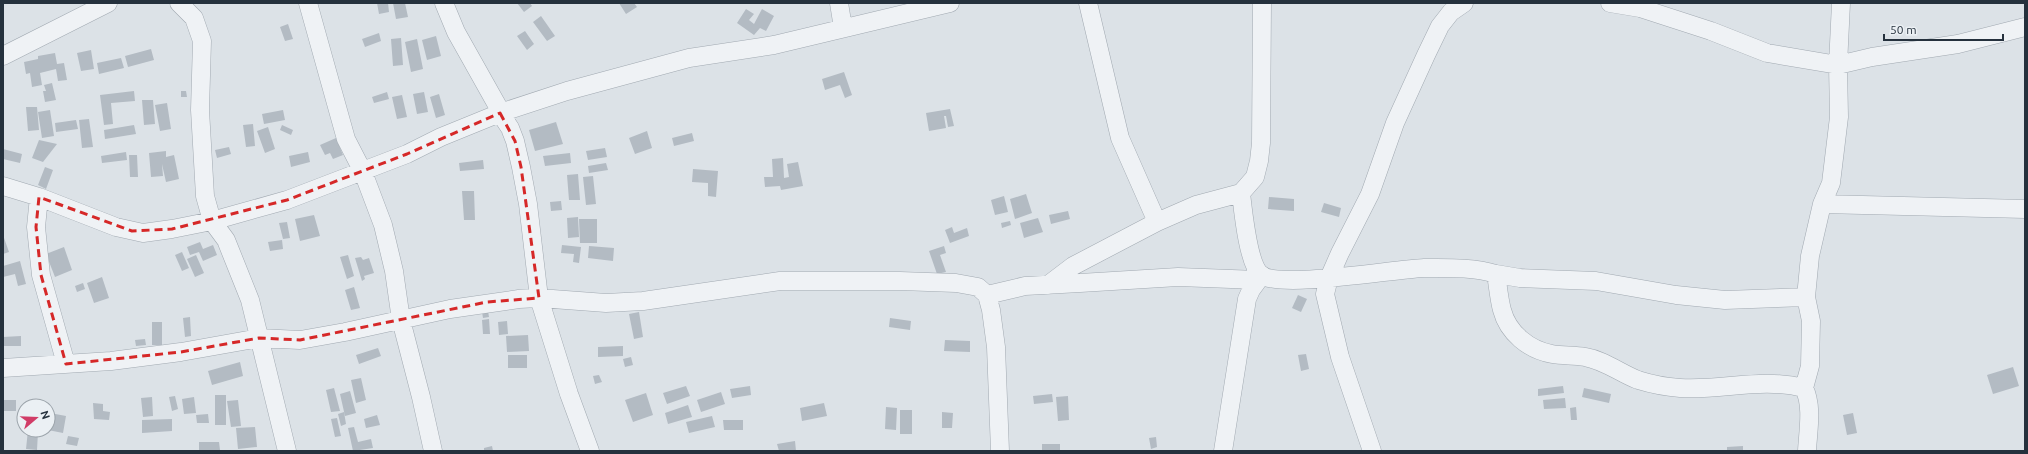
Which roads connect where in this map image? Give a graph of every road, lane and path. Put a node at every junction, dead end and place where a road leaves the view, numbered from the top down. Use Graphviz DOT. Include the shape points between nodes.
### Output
graph roads {
  1 [pos="108,3"];
  2 [pos="179,3"];
  3 [pos="308,3"];
  4 [pos="444,3"];
  5 [pos="950,3"];
  6 [pos="1088,3"];
  7 [pos="1262,3"];
  8 [pos="1464,3"];
  9 [pos="1610,3"];
  10 [pos="1841,3"];
  11 [pos="836,5"];
  12 [pos="2025,27"];
  13 [pos="843,28"];
  14 [pos="3,56"];
  15 [pos="1838,65"];
  16 [pos="500,113"];
  17 [pos="363,172"];
  18 [pos="3,186"];
  19 [pos="1241,193"];
  20 [pos="39,197"];
  21 [pos="1822,204"];
  22 [pos="2025,209"];
  23 [pos="212,220"];
  24 [pos="1157,222"];
  25 [pos="1496,274"];
  26 [pos="1260,278"];
  27 [pos="1329,278"];
  28 [pos="1048,285"];
  29 [pos="987,295"];
  30 [pos="1806,297"];
  31 [pos="538,298"];
  32 [pos="401,320"];
  33 [pos="259,338"];
  34 [pos="66,364"];
  35 [pos="3,368"];
  36 [pos="1804,388"];
  37 [pos="287,451"];
  38 [pos="433,451"];
  39 [pos="590,451"];
  40 [pos="1000,451"];
  41 [pos="1223,451"];
  42 [pos="1372,451"];
  43 [pos="1808,451"];
  1 -- 14 [label="street"];
  2 -- 23 [label="street" via="194,18 202,41 200,110 203,181"];
  3 -- 17 [label="street" via="346,139"];
  4 -- 16 [label="street" via="456,32"];
  5 -- 13 [label="street"];
  6 -- 24 [label="street" via="1120,138"];
  7 -- 19 [label="street" via="1260,161 1254,177"];
  8 -- 27 [label="street" via="1450,12 1440,26 1395,123 1370,194"];
  9 -- 15 [label="street" via="1640,8 1711,31 1767,53 1808,62"];
  10 -- 15 [label="street"];
  11 -- 13 [label="street"];
  12 -- 15 [label="street" via="1958,44 1872,57"];
  13 -- 16 [label="street" via="774,45 689,58 567,90"];
  15 -- 21 [label="street" via="1839,117 1835,160 1831,183"];
  16 -- 17 [label="street"];
  16 -- 31 [label="street" via="510,128 521,167 528,204"];
  17 -- 23 [label="street" via="287,200"];
  17 -- 32 [label="street" via="394,271"];
  18 -- 20 [label="street"];
  19 -- 24 [label="street" via="1196,205"];
  19 -- 26 [label="street" via="1250,250"];
  20 -- 23 [label="street" via="116,227 143,233"];
  20 -- 34 [label="street" via="36,227 41,275"];
  21 -- 22 [label="street"];
  21 -- 30 [label="street" via="1810,256"];
  23 -- 33 [label="street" via="226,240 237,264 250,300"];
  24 -- 28 [label="street" via="1073,266"];
  25 -- 27 [label="street" via="1476,269 1423,268"];
  25 -- 30 [label="street" via="1520,278 1596,281 1676,295 1725,300"];
  25 -- 36 [label="street" via="1502,310 1507,322 1527,345 1550,354 1585,357 1606,364 1637,380 1680,388 1775,383"];
  26 -- 27 [label="street"];
  26 -- 28 [label="street" via="1178,278"];
  26 -- 41 [label="street" via="1247,299"];
  27 -- 42 [label="street" via="1326,294 1330,319"];
  28 -- 29 [label="street" via="1025,286"];
  29 -- 31 [label="street" via="978,287 956,284 780,281 643,301 606,302"];
  29 -- 40 [label="street" via="996,347"];
  30 -- 36 [label="street" via="1811,321 1810,366"];
  31 -- 32 [label="street" via="487,302"];
  31 -- 39 [label="street"];
  32 -- 33 [label="street" via="300,340"];
  32 -- 38 [label="street"];
  33 -- 34 [label="street" via="181,352"];
  33 -- 37 [label="street"];
  34 -- 35 [label="street"];
  36 -- 43 [label="street" via="1809,405"];
}
